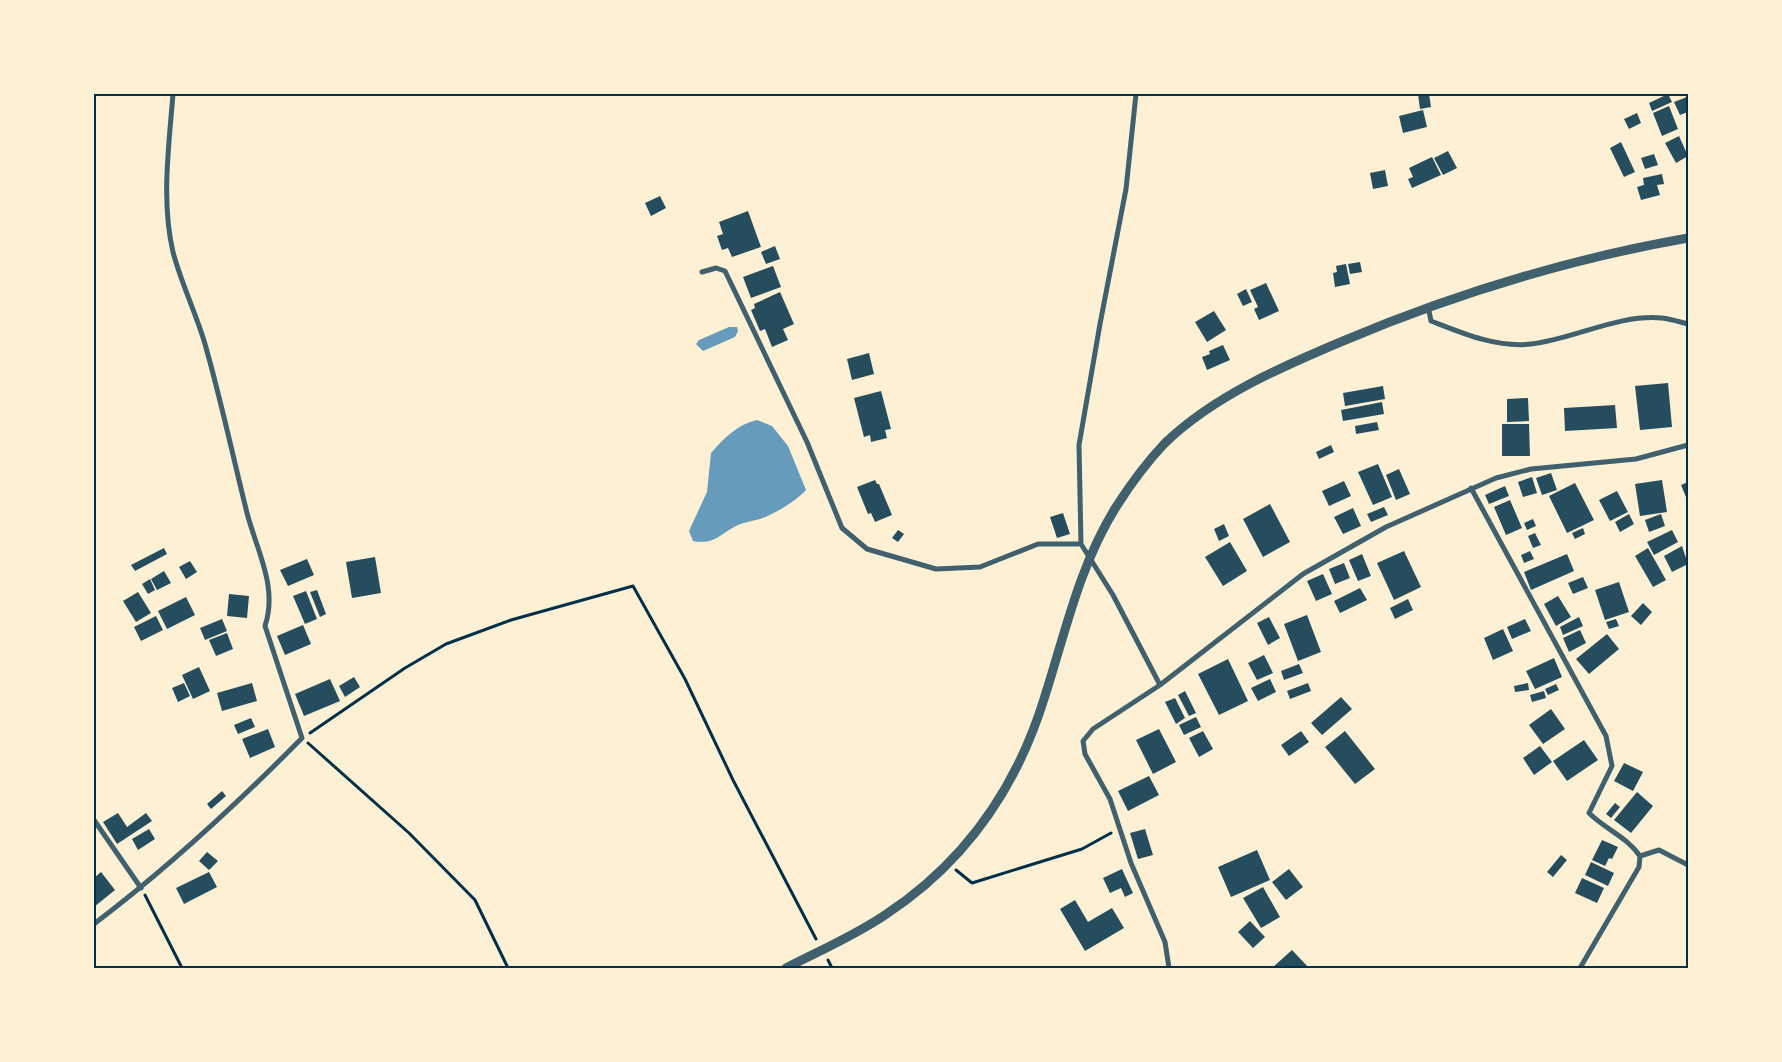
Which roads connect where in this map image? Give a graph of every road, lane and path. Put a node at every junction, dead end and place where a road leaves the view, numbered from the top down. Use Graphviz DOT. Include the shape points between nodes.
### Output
graph roads {
  1 [pos="173,94"];
  2 [pos="1136,94"];
  3 [pos="1688,238"];
  4 [pos="702,272"];
  5 [pos="1428,306"];
  6 [pos="1688,324"];
  7 [pos="1688,445"];
  8 [pos="1471,488"];
  9 [pos="1081,544"];
  10 [pos="1089,556"];
  11 [pos="1160,686"];
  12 [pos="302,738"];
  13 [pos="94,820"];
  14 [pos="1118,829"];
  15 [pos="1640,856"];
  16 [pos="949,863"];
  17 [pos="1688,865"];
  18 [pos="141,888"];
  19 [pos="94,924"];
  20 [pos="822,950"];
  21 [pos="182,968"];
  22 [pos="508,968"];
  23 [pos="786,968"];
  24 [pos="1169,968"];
  25 [pos="1580,968"];
  1 -- 12 [label="street" via="167,217 172,243 205,344 248,516 264,566 270,598 265,626"];
  2 -- 9 [label="street" via="1126,189 1079,445"];
  3 -- 5 [label="street" via="1631,248 1501,282"];
  4 -- 9 [label="street" via="716,268 725,271 807,442 842,528 867,549 936,569 980,567 1038,544"];
  5 -- 6 [label="street" via="1431,320 1496,342 1530,344 1632,320 1662,318"];
  5 -- 10 [label="street" via="1305,357 1203,412 1165,443 1141,472"];
  7 -- 8 [label="street" via="1636,459 1531,469"];
  8 -- 11 [label="street" via="1386,527 1303,574"];
  8 -- 15 [label="street" via="1606,736 1612,766 1589,813 1632,844"];
  9 -- 10 [label="street"];
  10 -- 11 [label="street" via="1113,594"];
  10 -- 16 [label="street" via="1027,747 1010,783 980,827"];
  11 -- 14 [label="street" via="1094,729 1083,740 1085,754 1110,799"];
  12 -- 18 [label="street"];
  12 -- 20 [label="path" via="446,644 511,620 633,586 685,679 733,780"];
  12 -- 22 [label="path" via="409,833 474,900"];
  13 -- 18 [label="street"];
  14 -- 16 [label="path" via="1082,848 972,883"];
  14 -- 24 [label="street" via="1165,942"];
  15 -- 17 [label="street" via="1659,850"];
  15 -- 25 [label="street" via="1639,867"];
  16 -- 20 [label="street" via="915,894 882,917"];
  18 -- 19 [label="street"];
  18 -- 21 [label="path"];
  20 -- 23 [label="street"];
}
